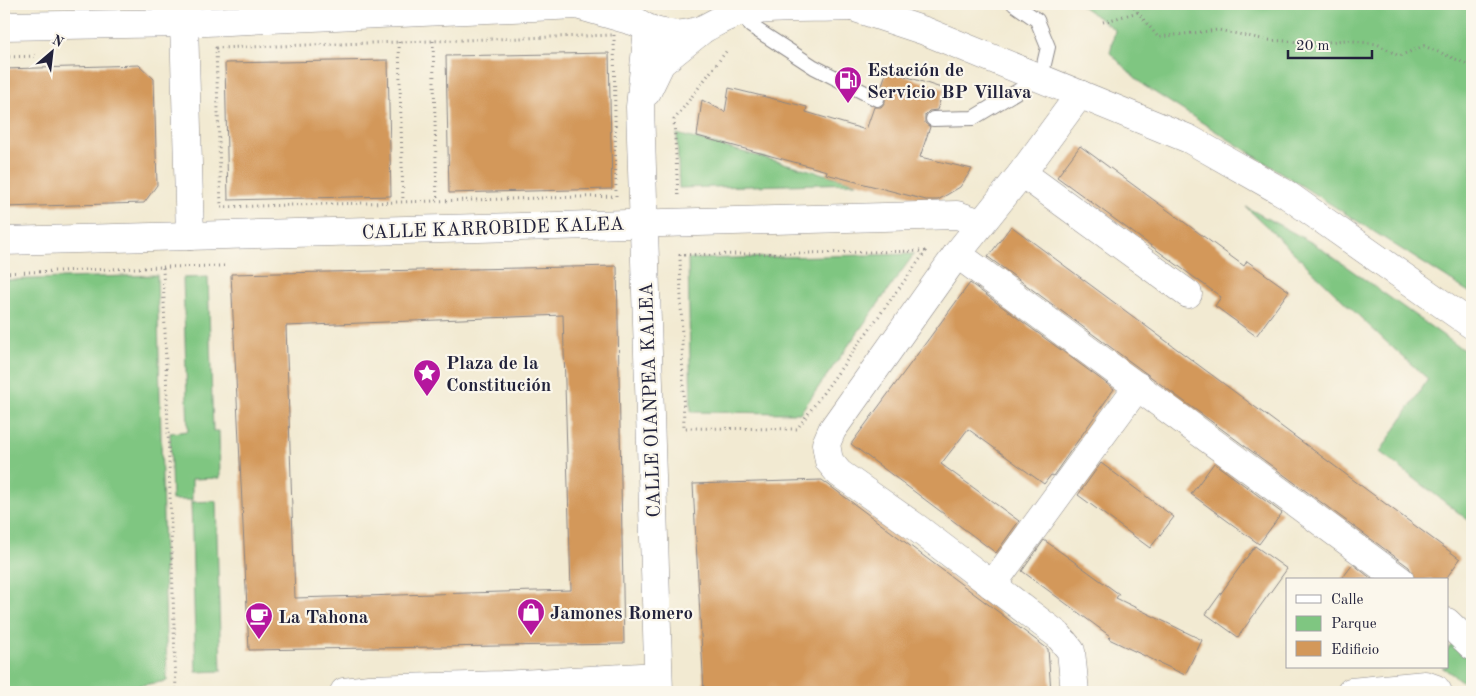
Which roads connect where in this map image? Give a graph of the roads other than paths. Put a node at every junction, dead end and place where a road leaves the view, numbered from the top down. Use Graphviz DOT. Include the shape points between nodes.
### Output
graph roads {
  1 [pos="1014,4"];
  2 [pos="847,5"];
  3 [pos="723,16"];
  4 [pos="635,18"];
  5 [pos="184,23"];
  6 [pos="4,26"];
  7 [pos="1041,77"];
  8 [pos="1080,94"];
  9 [pos="876,100"];
  10 [pos="640,107"];
  11 [pos="933,119"];
  12 [pos="1022,173"];
  13 [pos="644,223"];
  14 [pos="981,223"];
  15 [pos="190,236"];
  16 [pos="4,241"];
  17 [pos="957,254"];
  18 [pos="1188,294"];
  19 [pos="1472,325"];
  20 [pos="1138,386"];
  21 [pos="1397,578"];
  22 [pos="992,585"];
  23 [pos="1448,623"];
  24 [pos="1472,646"];
  25 [pos="659,684"];
  26 [pos="502,689"];
  27 [pos="1431,689"];
  28 [pos="344,692"];
  29 [pos="1075,692"];
  30 [pos="1351,692"];
  1 -- 7 [label="lane" via="1037,20 1048,47"];
  2 -- 3 [label="street"];
  2 -- 7 [label="street" via="925,31"];
  3 -- 4 [label="street" via="686,34 667,34"];
  3 -- 9 [label="lane" via="751,26 814,67"];
  3 -- 10 [label="street" via="661,63"];
  4 -- 5 [label="street" via="577,5"];
  4 -- 10 [label="street, CALLE OIANPEA KALEA"];
  5 -- 6 [label="street"];
  5 -- 15 [label="street"];
  7 -- 8 [label="street"];
  7 -- 11 [label="lane" via="973,118"];
  8 -- 12 [label="street"];
  8 -- 19 [label="street" via="1189,139 1286,194"];
  10 -- 13 [label="street, CALLE OIANPEA KALEA"];
  12 -- 14 [label="street"];
  12 -- 18 [label="street"];
  13 -- 14 [label="street, CALLE KARROBIDE KALEA" via="957,215"];
  13 -- 15 [label="street, CALLE KARROBIDE KALEA"];
  13 -- 25 [label="street, CALLE OIANPEA KALEA"];
  14 -- 17 [label="street"];
  15 -- 16 [label="street, CALLE KARROBIDE KALEA"];
  17 -- 20 [label="street"];
  17 -- 22 [label="street" via="832,430 826,444 829,461 839,473"];
  20 -- 21 [label="street"];
  20 -- 22 [label="street"];
  22 -- 29 [label="street" via="1058,635 1071,652"];
  23 -- 24 [label="street"];
  25 -- 26 [label="street"];
  26 -- 28 [label="street" via="369,689"];
  27 -- 30 [label="street"];
}
